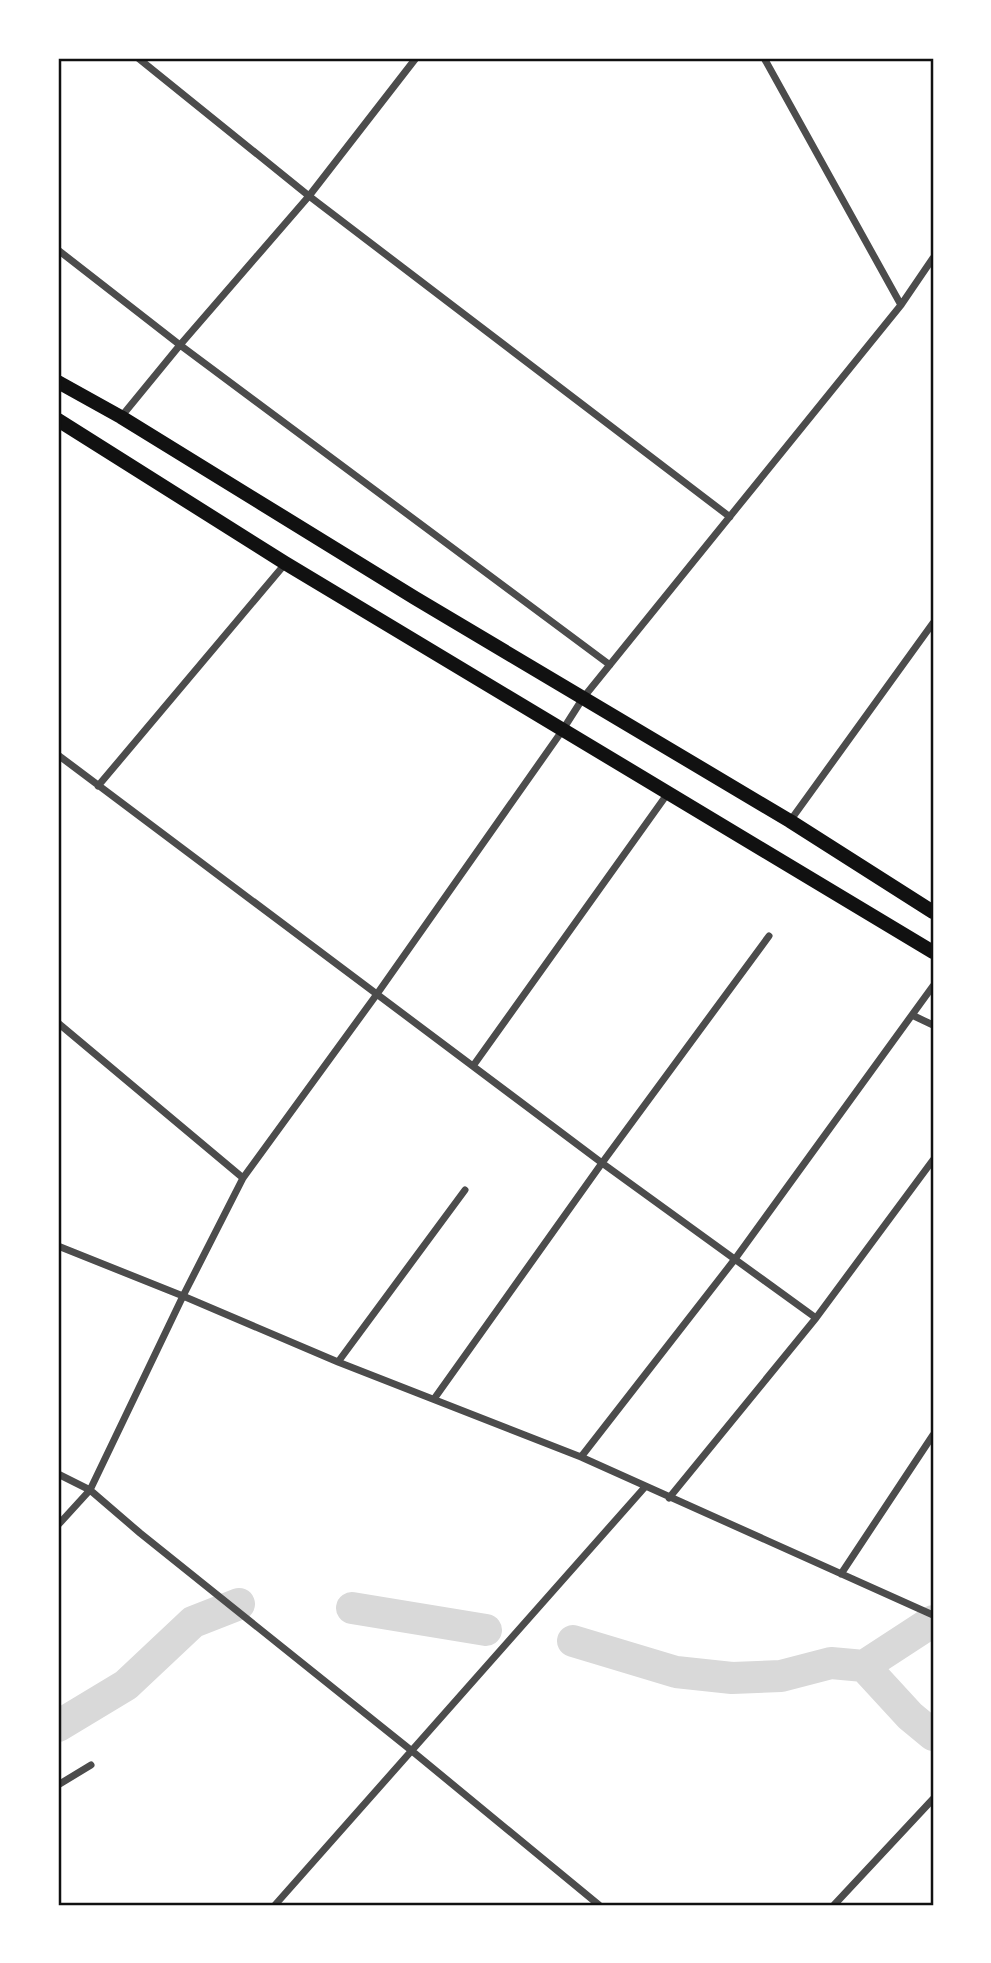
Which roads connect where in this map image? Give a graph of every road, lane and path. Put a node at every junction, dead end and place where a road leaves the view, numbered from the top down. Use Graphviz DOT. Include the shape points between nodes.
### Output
graph roads {
  1 [pos="138,58"];
  2 [pos="416,58"];
  3 [pos="764,58"];
  4 [pos="309,196"];
  5 [pos="58,250"];
  6 [pos="933,258"];
  7 [pos="901,305"];
  8 [pos="180,345"];
  9 [pos="58,382"];
  10 [pos="121,417"];
  11 [pos="58,420"];
  12 [pos="730,517"];
  13 [pos="285,563"];
  14 [pos="933,623"];
  15 [pos="610,665"];
  16 [pos="583,698"];
  17 [pos="562,731"];
  18 [pos="58,755"];
  19 [pos="98,786"];
  20 [pos="668,793"];
  21 [pos="790,821"];
  22 [pos="933,912"];
  23 [pos="769,936"];
  24 [pos="933,952"];
  25 [pos="933,986"];
  26 [pos="377,994"];
  27 [pos="914,1016"];
  28 [pos="58,1023"];
  29 [pos="933,1025"];
  30 [pos="473,1066"];
  31 [pos="933,1160"];
  32 [pos="602,1163"];
  33 [pos="243,1178"];
  34 [pos="466,1190"];
  35 [pos="58,1246"];
  36 [pos="734,1259"];
  37 [pos="183,1296"];
  38 [pos="816,1318"];
  39 [pos="338,1362"];
  40 [pos="434,1399"];
  41 [pos="933,1435"];
  42 [pos="581,1457"];
  43 [pos="58,1474"];
  44 [pos="645,1487"];
  45 [pos="90,1490"];
  46 [pos="669,1498"];
  47 [pos="58,1525"];
  48 [pos="841,1574"];
  49 [pos="933,1615"];
  50 [pos="412,1751"];
  51 [pos="91,1765"];
  52 [pos="58,1785"];
  53 [pos="933,1799"];
  54 [pos="275,1905"];
  55 [pos="599,1905"];
  56 [pos="834,1905"];
  1 -- 4 [label="street"];
  2 -- 4 [label="street"];
  3 -- 7 [label="street"];
  4 -- 8 [label="street"];
  4 -- 12 [label="street"];
  5 -- 8 [label="street"];
  6 -- 7 [label="street"];
  7 -- 12 [label="street"];
  8 -- 10 [label="street"];
  8 -- 15 [label="street"];
  9 -- 10 [label="main road"];
  10 -- 16 [label="main road"];
  11 -- 13 [label="main road"];
  12 -- 15 [label="street"];
  13 -- 17 [label="main road"];
  13 -- 19 [label="street"];
  14 -- 21 [label="street"];
  15 -- 16 [label="street"];
  16 -- 17 [label="street"];
  16 -- 21 [label="main road"];
  17 -- 20 [label="main road"];
  17 -- 26 [label="street"];
  18 -- 19 [label="street"];
  19 -- 26 [label="street"];
  20 -- 24 [label="main road"];
  20 -- 30 [label="street"];
  21 -- 22 [label="main road"];
  23 -- 32 [label="street"];
  25 -- 27 [label="street"];
  26 -- 30 [label="street"];
  26 -- 33 [label="street"];
  27 -- 29 [label="street"];
  27 -- 36 [label="street"];
  28 -- 33 [label="street"];
  30 -- 32 [label="street"];
  31 -- 38 [label="street"];
  32 -- 36 [label="street"];
  32 -- 40 [label="street"];
  33 -- 37 [label="street"];
  34 -- 39 [label="street"];
  35 -- 37 [label="street"];
  36 -- 38 [label="street"];
  36 -- 42 [label="street"];
  37 -- 39 [label="street"];
  37 -- 45 [label="street"];
  38 -- 46 [label="street"];
  39 -- 40 [label="street"];
  40 -- 42 [label="street"];
  41 -- 48 [label="street"];
  42 -- 44 [label="street"];
  43 -- 45 [label="street"];
  44 -- 46 [label="street"];
  44 -- 50 [label="street"];
  45 -- 47 [label="street"];
  45 -- 50 [label="street"];
  46 -- 48 [label="street"];
  48 -- 49 [label="street"];
  50 -- 54 [label="street"];
  50 -- 55 [label="street"];
  51 -- 52 [label="street"];
  53 -- 56 [label="street"];
}
